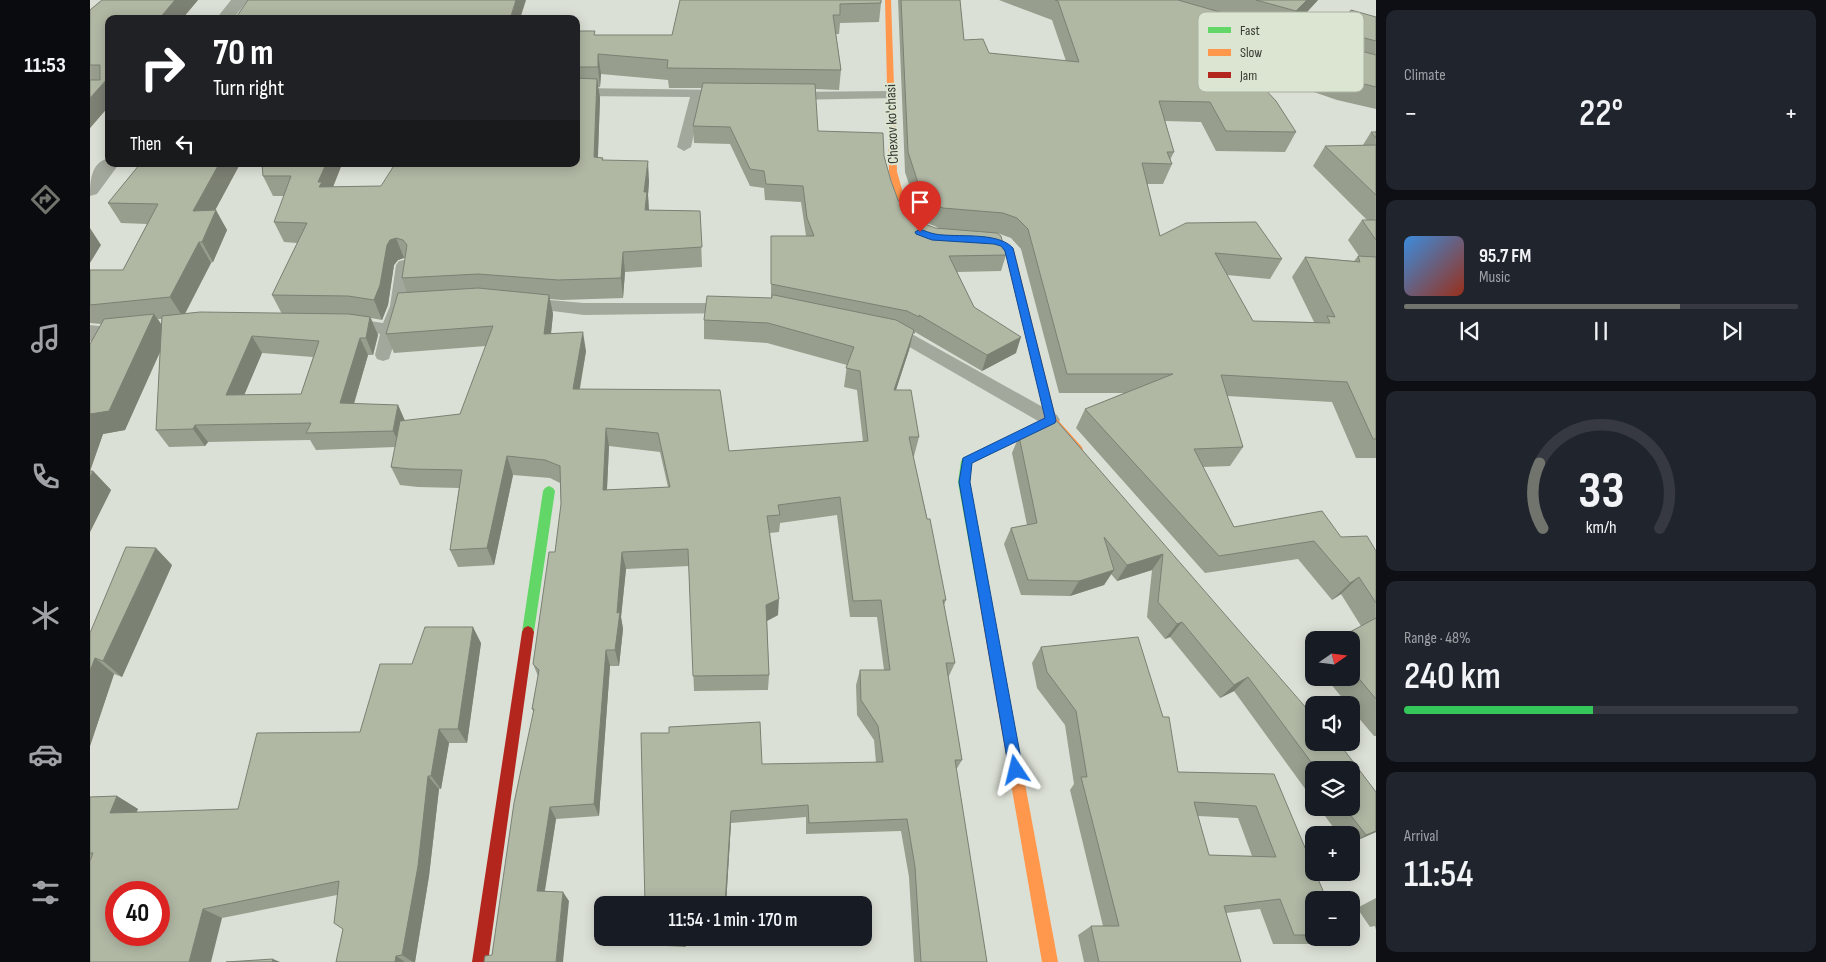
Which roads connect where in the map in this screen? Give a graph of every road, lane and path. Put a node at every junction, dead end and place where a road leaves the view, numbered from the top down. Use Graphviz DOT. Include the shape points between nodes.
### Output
graph roads {
  1 [pos="240,0"];
  2 [pos="888,0"];
  3 [pos="227,15"];
  4 [pos="580,92"];
  5 [pos="698,94"];
  6 [pos="736,95"];
  7 [pos="892,95"];
  8 [pos="774,96"];
  9 [pos="684,147"];
  10 [pos="107,167"];
  11 [pos="90,190"];
  12 [pos="932,237"];
  13 [pos="950,238"];
  14 [pos="404,265"];
  15 [pos="512,302"];
  16 [pos="418,305"];
  17 [pos="398,306"];
  18 [pos="744,308"];
  19 [pos="338,324"];
  20 [pos="389,329"];
  21 [pos="878,329"];
  22 [pos="102,332"];
  23 [pos="383,355"];
  24 [pos="90,366"];
  25 [pos="1051,420"];
  26 [pos="1083,456"];
  27 [pos="549,491"];
  28 [pos="480,962"];
  29 [pos="1050,962"];
  1 -- 3 [label="street"];
  2 -- 7 [label="street, Chexov ko'chasi"];
  4 -- 5 [label="lane"];
  5 -- 6 [label="lane"];
  5 -- 9 [label="lane"];
  7 -- 8 [label="lane"];
  7 -- 12 [label="street, Chexov ko'chasi" via="898,198 912,225"];
  10 -- 11 [label="street"];
  13 -- 25 [label="street" via="994,241 1010,250"];
  14 -- 17 [label="lane"];
  15 -- 18 [label="lane" via="584,309"];
  16 -- 17 [label="lane"];
  17 -- 20 [label="lane"];
  19 -- 20 [label="lane"];
  20 -- 23 [label="lane"];
  21 -- 25 [label="lane" via="897,333"];
  22 -- 24 [label="street" via="105,340"];
  25 -- 26 [label="street"];
  25 -- 29 [label="street" via="967,461 964,482"];
  27 -- 28 [label="street"];
}
